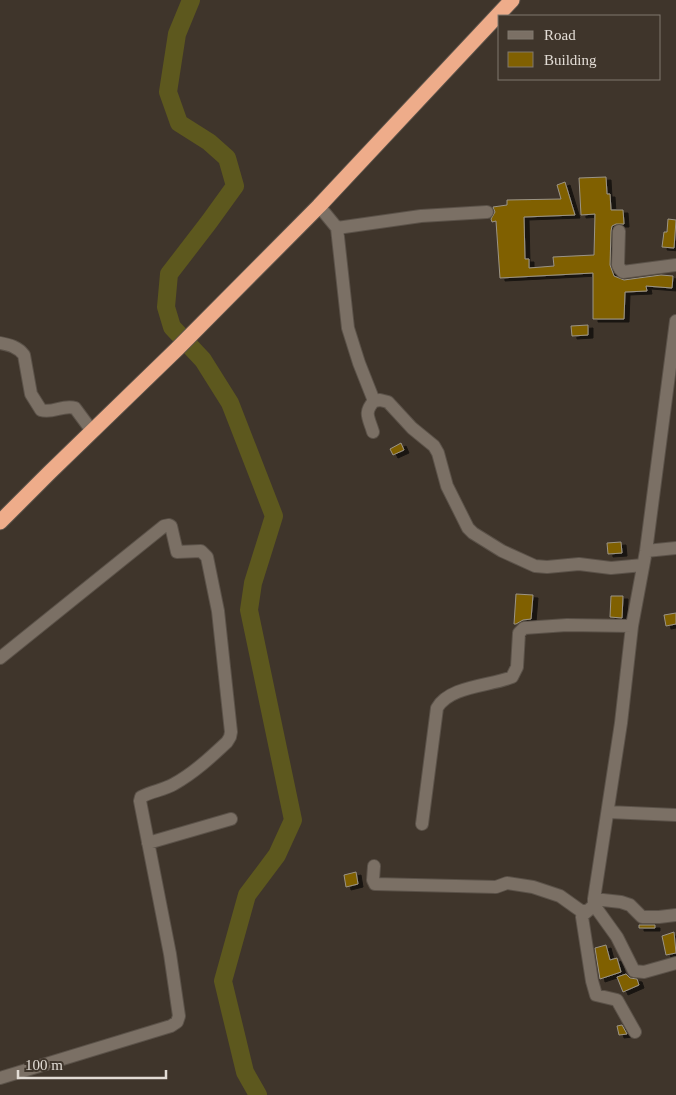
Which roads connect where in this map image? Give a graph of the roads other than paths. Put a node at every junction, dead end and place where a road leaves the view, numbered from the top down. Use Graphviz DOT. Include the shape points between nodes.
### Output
graph roads {
  1 [pos="512,0"];
  2 [pos="319,206"];
  3 [pos="487,212"];
  4 [pos="337,228"];
  5 [pos="619,231"];
  6 [pos="676,265"];
  7 [pos="676,321"];
  8 [pos="0,343"];
  9 [pos="374,401"];
  10 [pos="670,416"];
  11 [pos="92,431"];
  12 [pos="373,432"];
  13 [pos="0,522"];
  14 [pos="676,548"];
  15 [pos="646,551"];
  16 [pos="643,566"];
  17 [pos="632,626"];
  18 [pos="0,658"];
  19 [pos="608,812"];
  20 [pos="676,815"];
  21 [pos="231,819"];
  22 [pos="422,824"];
  23 [pos="148,843"];
  24 [pos="374,866"];
  25 [pos="592,905"];
  26 [pos="676,915"];
  27 [pos="676,963"];
  28 [pos="635,1032"];
  29 [pos="0,1078"];
  1 -- 2 [label="highway"];
  2 -- 4 [label="street"];
  2 -- 11 [label="highway"];
  3 -- 4 [label="street" via="412,217"];
  4 -- 9 [label="street" via="348,328"];
  5 -- 6 [label="street" via="618,265 623,272"];
  7 -- 10 [label="street" via="668,378"];
  8 -- 11 [label="street" via="13,346 24,354 31,394 41,410 75,408"];
  9 -- 12 [label="street" via="367,413"];
  9 -- 16 [label="street" via="388,402 434,446 447,486 468,528 502,551 536,566"];
  10 -- 15 [label="street"];
  11 -- 13 [label="highway"];
  14 -- 15 [label="street"];
  15 -- 16 [label="street"];
  16 -- 17 [label="street"];
  17 -- 19 [label="street"];
  17 -- 22 [label="street" via="524,628 519,633 517,667 512,677 452,694 440,702"];
  18 -- 23 [label="street" via="166,525 171,526 177,552 205,553 218,611 230,737 209,759 173,785 141,797"];
  19 -- 20 [label="street"];
  19 -- 25 [label="street"];
  21 -- 23 [label="street"];
  23 -- 29 [label="street" via="170,954 179,1016 177,1022"];
  24 -- 25 [label="street" via="373,880 376,884 496,887 508,883 553,894 578,909"];
  25 -- 26 [label="street" via="621,902 642,916"];
  25 -- 27 [label="street" via="617,937 634,971 644,972"];
  25 -- 28 [label="street" via="582,917 596,995 617,1000"];
}
